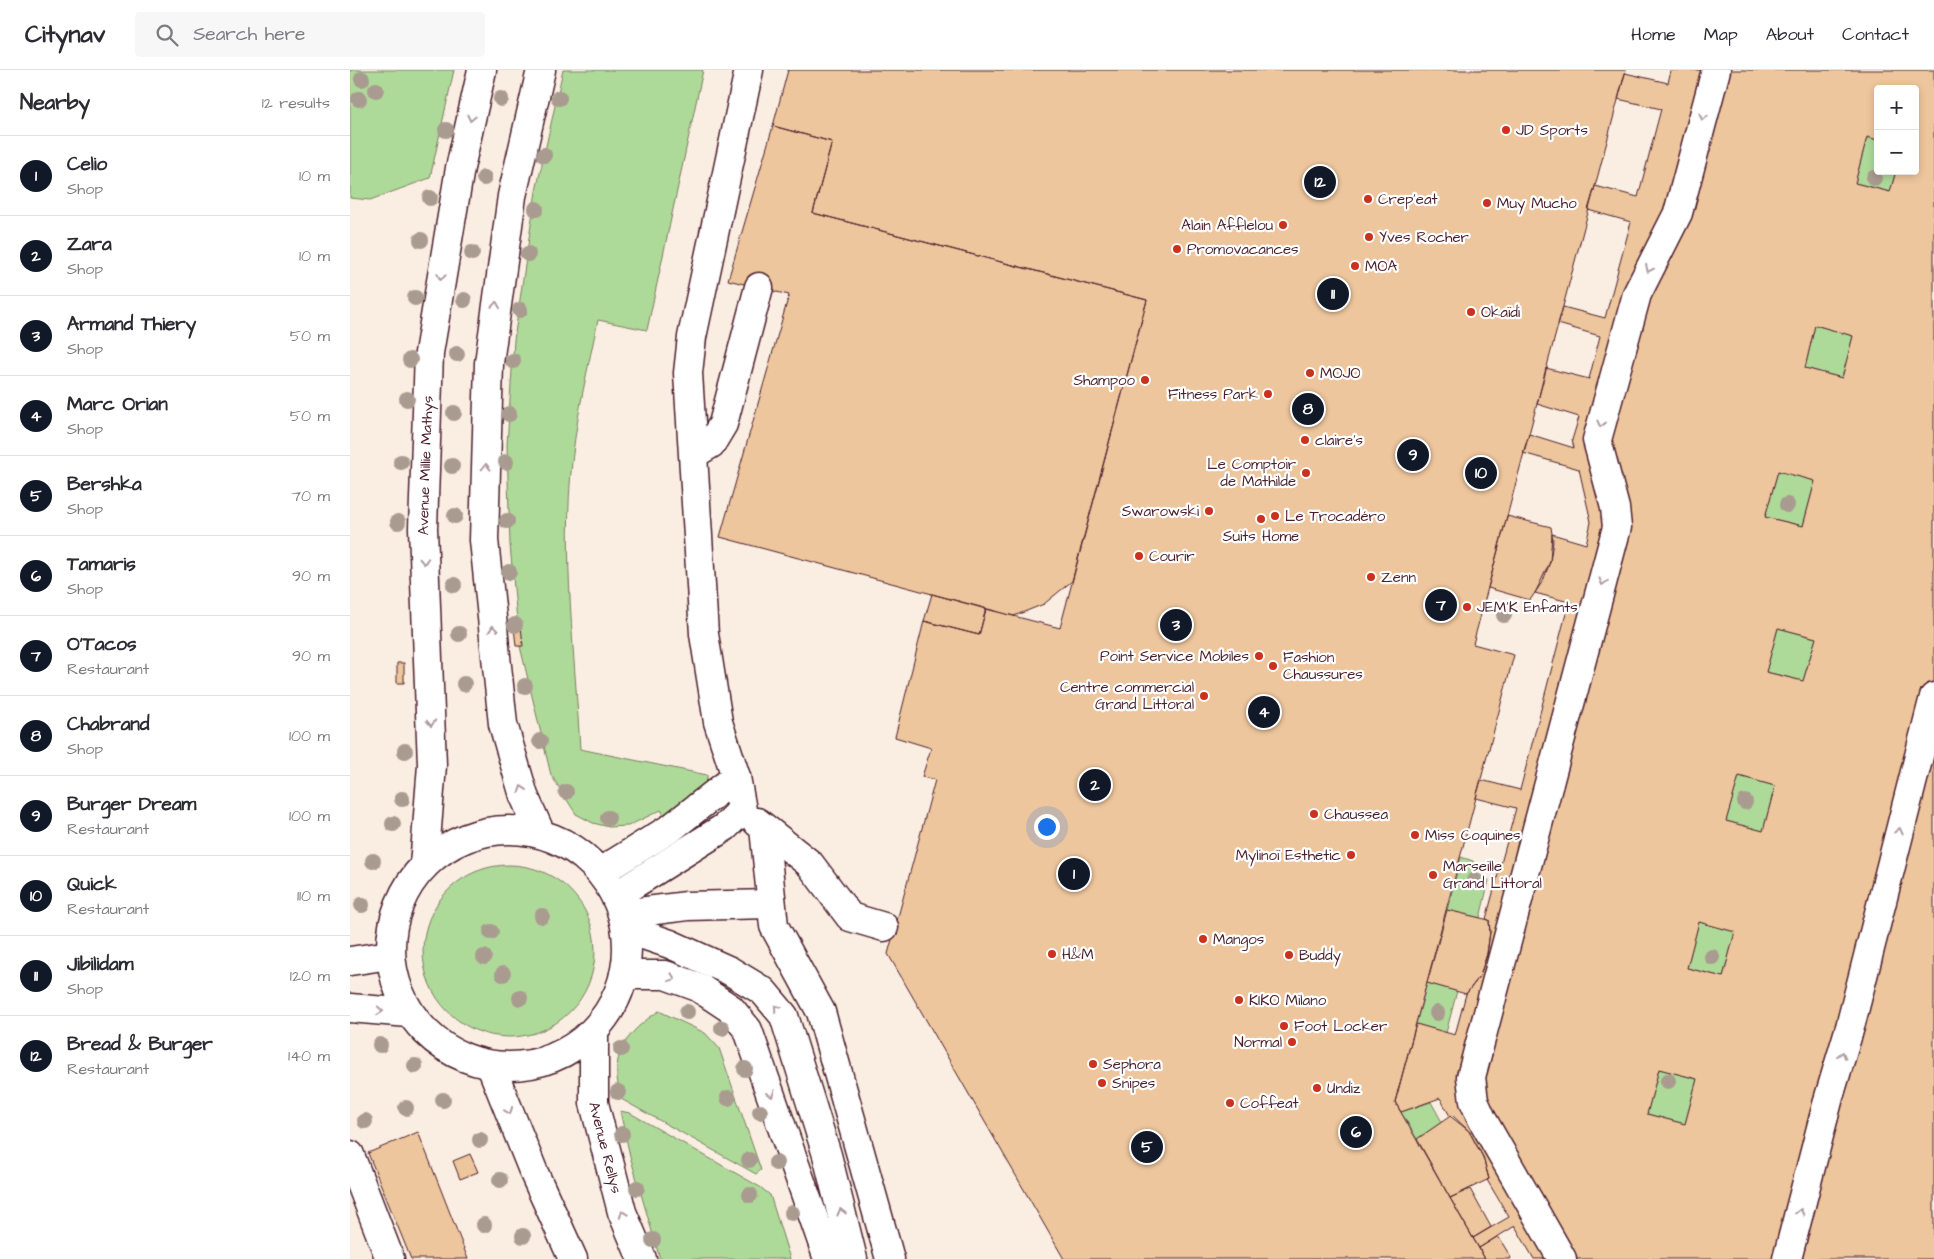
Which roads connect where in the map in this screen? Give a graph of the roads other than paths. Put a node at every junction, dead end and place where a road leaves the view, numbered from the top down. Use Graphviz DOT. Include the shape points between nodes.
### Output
graph roads {
  1 [pos="482,70"];
  2 [pos="541,70"];
  3 [pos="749,70"];
  4 [pos="1716,70"];
  5 [pos="759,287"];
  6 [pos="694,454"];
  7 [pos="1934,697"];
  8 [pos="736,777"];
  9 [pos="742,810"];
  10 [pos="764,828"];
  11 [pos="541,834"];
  12 [pos="424,866"];
  13 [pos="600,872"];
  14 [pos="771,904"];
  15 [pos="621,913"];
  16 [pos="884,926"];
  17 [pos="390,955"];
  18 [pos="350,961"];
  19 [pos="624,975"];
  20 [pos="350,1008"];
  21 [pos="409,1013"];
  22 [pos="594,1031"];
  23 [pos="490,1066"];
  24 [pos="350,1155"];
  25 [pos="827,1254"];
  26 [pos="390,1259"];
  27 [pos="573,1259"];
  28 [pos="642,1259"];
  29 [pos="853,1259"];
  30 [pos="890,1259"];
  31 [pos="1562,1259"];
  32 [pos="1788,1259"];
  1 -- 12 [label="street, Avenue Millie Mathys, one-way" via="460,168 428,353 422,528 432,765"];
  11 -- 2 [label="street, one-way" via="524,796 503,724 484,540 488,363 512,196"];
  3 -- 6 [label="street" via="692,337 688,373"];
  4 -- 31 [label="street, one-way" via="1678,213 1637,294 1597,440 1617,526 1471,1077 1474,1101 1482,1119"];
  5 -- 6 [label="street" via="723,424 710,444"];
  6 -- 8 [label="street" via="704,634 718,722"];
  32 -- 7 [label="street, one-way"];
  8 -- 9 [label="street"];
  8 -- 13 [label="street" via="672,828"];
  9 -- 10 [label="street"];
  9 -- 15 [label="street"];
  10 -- 14 [label="street"];
  10 -- 16 [label="street" via="810,864 850,917"];
  11 -- 12 [label="street" via="509,829 478,834 449,846"];
  11 -- 13 [label="street" via="563,842"];
  12 -- 17 [label="street" via="404,892 393,922"];
  13 -- 15 [label="street"];
  14 -- 15 [label="street" via="695,905"];
  14 -- 30 [label="street" via="774,926 821,1012"];
  15 -- 19 [label="street" via="628,952"];
  29 -- 15 [label="street, one-way" via="827,1155 784,1016 764,991 730,971 670,944"];
  17 -- 18 [label="street"];
  17 -- 21 [label="street" via="396,985"];
  19 -- 22 [label="street" via="613,1004"];
  19 -- 25 [label="street, one-way" via="664,975 698,987 731,1009 748,1030"];
  20 -- 21 [label="street, one-way"];
  21 -- 23 [label="street" via="424,1033 444,1048 466,1060"];
  22 -- 23 [label="street" via="547,1061 519,1067"];
  28 -- 22 [label="street, Avenue Rellys, one-way" via="622,1212 594,1103"];
  23 -- 27 [label="street, one-way"];
  24 -- 26 [label="street"];
}
